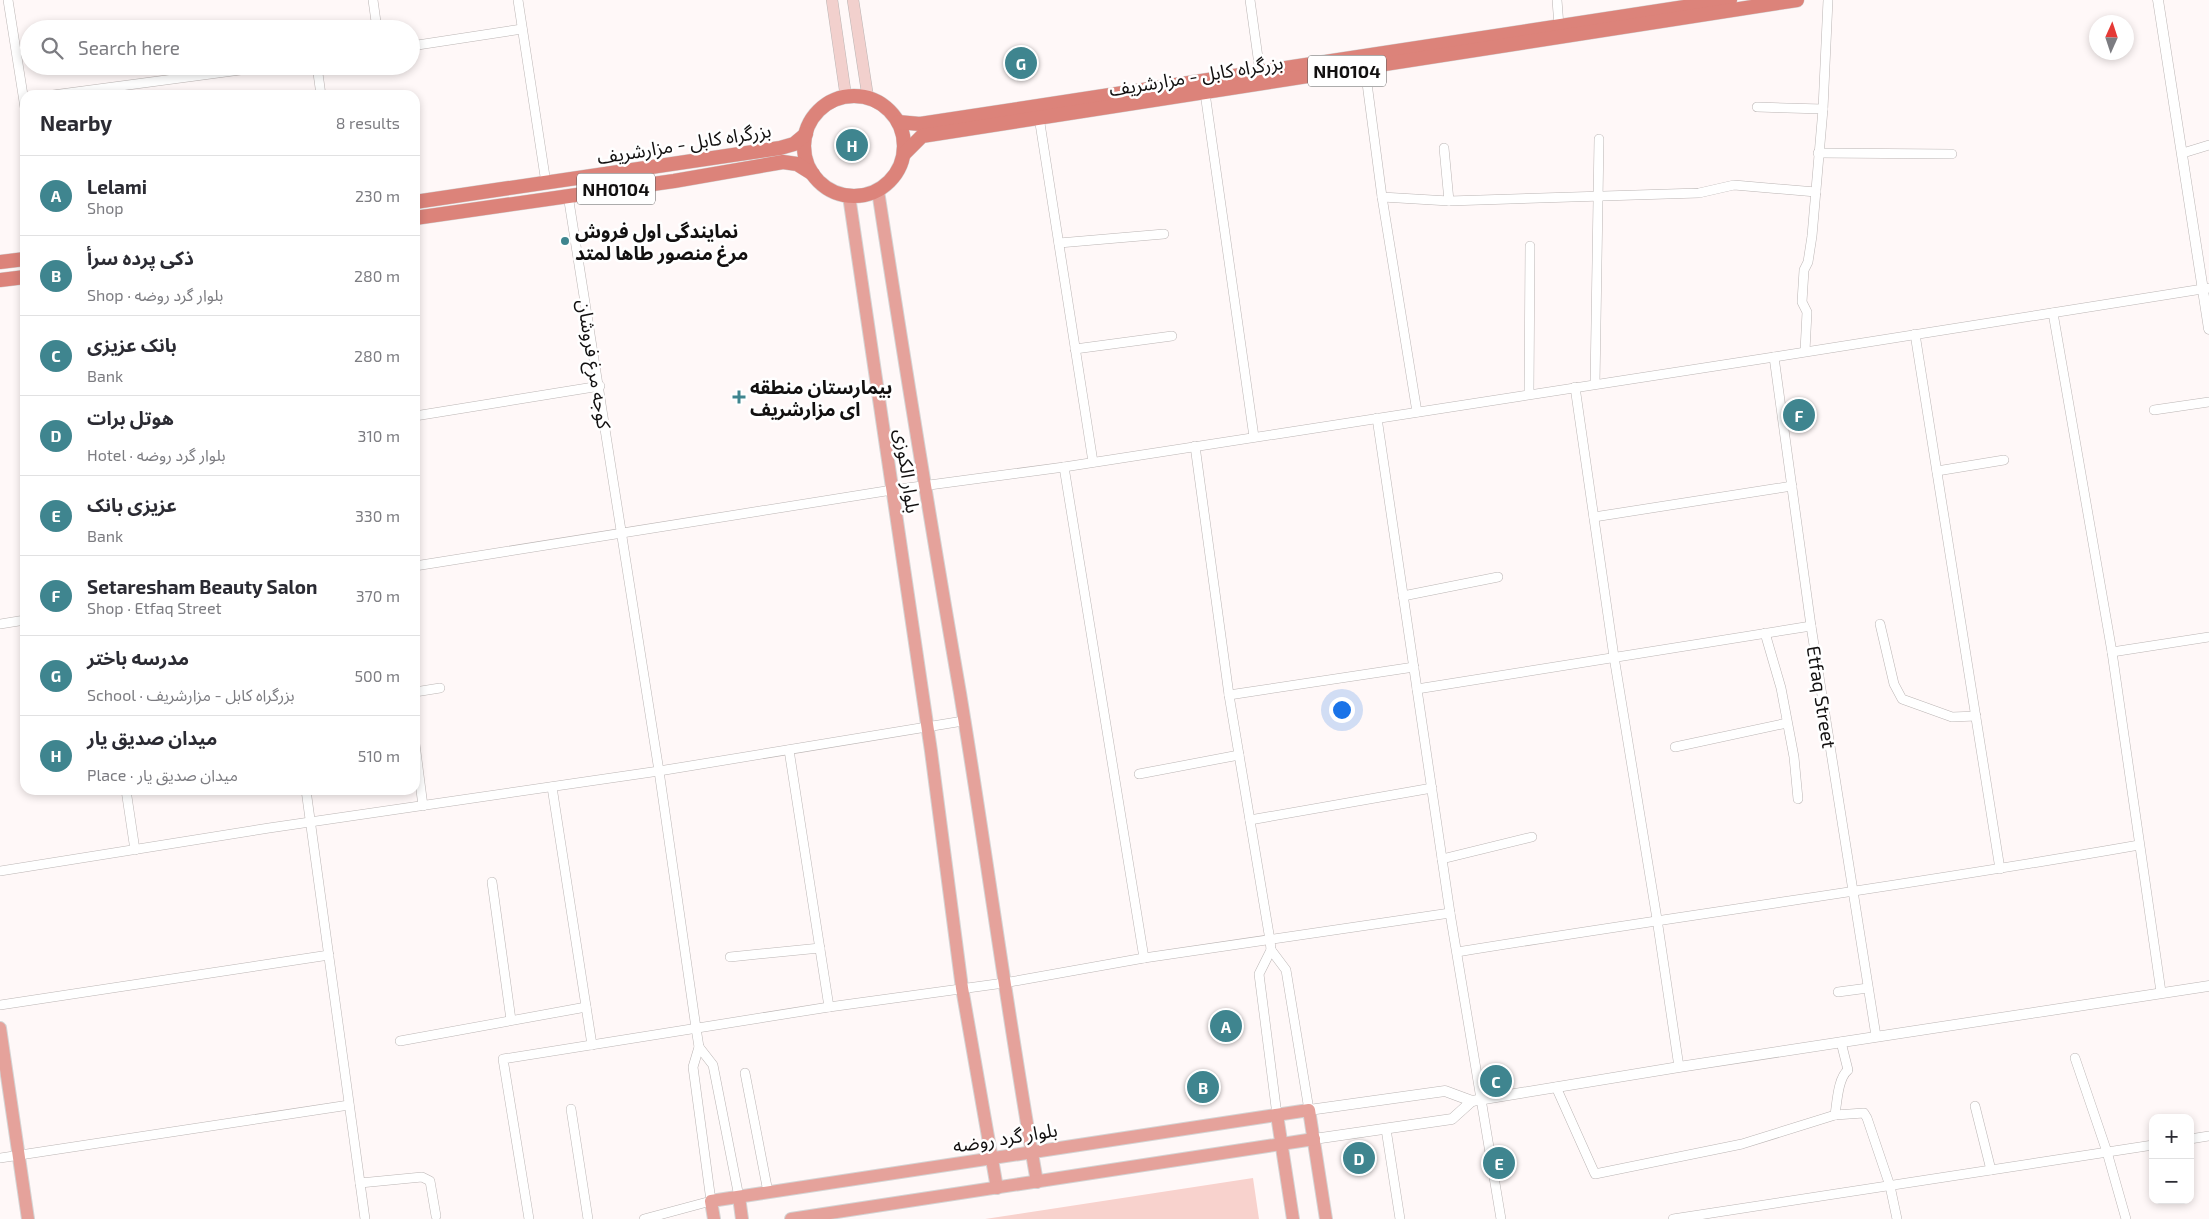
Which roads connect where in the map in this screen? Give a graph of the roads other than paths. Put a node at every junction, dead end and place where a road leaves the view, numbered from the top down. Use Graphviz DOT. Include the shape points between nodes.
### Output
graph roads {
  1 [pos="8,0"];
  2 [pos="373,0"];
  3 [pos="518,0"];
  4 [pos="832,0"];
  5 [pos="853,0"];
  6 [pos="1250,0"];
  7 [pos="1557,0"];
  8 [pos="1730,0"];
  9 [pos="1798,0"];
  10 [pos="1828,0"];
  11 [pos="2158,0"];
  12 [pos="376,20"];
  13 [pos="1559,26"];
  14 [pos="522,29"];
  15 [pos="420,45"];
  16 [pos="1365,68"];
  17 [pos="20,72"];
  18 [pos="1260,72"];
  19 [pos="20,75"];
  20 [pos="203,75"];
  21 [pos="318,75"];
  22 [pos="23,90"];
  23 [pos="91,90"];
  24 [pos="320,90"];
  25 [pos="1205,93"];
  26 [pos="846,97"];
  27 [pos="868,98"];
  28 [pos="1757,107"];
  29 [pos="1823,108"];
  30 [pos="1040,117"];
  31 [pos="898,122"];
  32 [pos="806,134"];
  33 [pos="1599,139"];
  34 [pos="2209,145"];
  35 [pos="1444,148"];
  36 [pos="1818,153"];
  37 [pos="2183,153"];
  38 [pos="904,154"];
  39 [pos="1952,154"];
  40 [pos="813,174"];
  41 [pos="546,183"];
  42 [pos="878,191"];
  43 [pos="1816,192"];
  44 [pos="568,195"];
  45 [pos="1598,195"];
  46 [pos="849,196"];
  47 [pos="1382,196"];
  48 [pos="420,201"];
  49 [pos="1449,201"];
  50 [pos="420,217"];
  51 [pos="1164,234"];
  52 [pos="1059,243"];
  53 [pos="1530,246"];
  54 [pos="20,260"];
  55 [pos="0,262"];
  56 [pos="20,278"];
  57 [pos="0,280"];
  58 [pos="2206,288"];
  59 [pos="2053,312"];
  60 [pos="2209,329"];
  61 [pos="1915,334"];
  62 [pos="1172,336"];
  63 [pos="1075,349"];
  64 [pos="1805,351"];
  65 [pos="1774,357"];
  66 [pos="1595,384"];
  67 [pos="600,386"];
  68 [pos="1575,387"];
  69 [pos="1529,394"];
  70 [pos="2209,402"];
  71 [pos="2154,410"];
  72 [pos="1417,412"];
  73 [pos="420,415"];
  74 [pos="1377,418"];
  75 [pos="1254,437"];
  76 [pos="1195,446"];
  77 [pos="2004,460"];
  78 [pos="1093,462"];
  79 [pos="1064,467"];
  80 [pos="1937,471"];
  81 [pos="923,486"];
  82 [pos="1792,486"];
  83 [pos="892,490"];
  84 [pos="1594,517"];
  85 [pos="621,534"];
  86 [pos="420,565"];
  87 [pos="1498,577"];
  88 [pos="1403,596"];
  89 [pos="20,621"];
  90 [pos="0,624"];
  91 [pos="1880,624"];
  92 [pos="1811,626"];
  93 [pos="1764,633"];
  94 [pos="2209,637"];
  95 [pos="2112,652"];
  96 [pos="1614,658"];
  97 [pos="1414,666"];
  98 [pos="440,688"];
  99 [pos="1417,689"];
  100 [pos="420,691"];
  101 [pos="1229,695"];
  102 [pos="1976,716"];
  103 [pos="963,721"];
  104 [pos="1787,723"];
  105 [pos="927,728"];
  106 [pos="1675,747"];
  107 [pos="789,750"];
  108 [pos="1239,755"];
  109 [pos="660,771"];
  110 [pos="1140,774"];
  111 [pos="420,783"];
  112 [pos="552,787"];
  113 [pos="1432,788"];
  114 [pos="127,795"];
  115 [pos="307,795"];
  116 [pos="1798,799"];
  117 [pos="423,806"];
  118 [pos="1250,820"];
  119 [pos="310,822"];
  120 [pos="1532,837"];
  121 [pos="2139,845"];
  122 [pos="135,850"];
  123 [pos="1442,859"];
  124 [pos="2000,869"];
  125 [pos="0,871"];
  126 [pos="492,882"];
  127 [pos="1853,891"];
  128 [pos="1450,913"];
  129 [pos="1657,919"];
  130 [pos="1270,940"];
  131 [pos="820,948"];
  132 [pos="1270,950"];
  133 [pos="1457,952"];
  134 [pos="329,955"];
  135 [pos="730,957"];
  136 [pos="1144,958"];
  137 [pos="1004,983"];
  138 [pos="2209,986"];
  139 [pos="962,988"];
  140 [pos="1868,988"];
  141 [pos="1838,992"];
  142 [pos="2161,992"];
  143 [pos="0,1006"];
  144 [pos="586,1007"];
  145 [pos="829,1007"];
  146 [pos="511,1020"];
  147 [pos="0,1028"];
  148 [pos="696,1028"];
  149 [pos="1876,1036"];
  150 [pos="400,1041"];
  151 [pos="1840,1042"];
  152 [pos="592,1044"];
  153 [pos="699,1047"];
  154 [pos="2075,1058"];
  155 [pos="1679,1067"];
  156 [pos="744,1073"];
  157 [pos="1556,1087"];
  158 [pos="1476,1100"];
  159 [pos="350,1105"];
  160 [pos="1975,1106"];
  161 [pos="571,1109"];
  162 [pos="1309,1110"];
  163 [pos="1835,1114"];
  164 [pos="1277,1115"];
  165 [pos="1386,1129"];
  166 [pos="2209,1136"];
  167 [pos="2194,1138"];
  168 [pos="1314,1139"];
  169 [pos="1282,1144"];
  170 [pos="2149,1146"];
  171 [pos="1032,1152"];
  172 [pos="2107,1152"];
  173 [pos="18,1155"];
  174 [pos="0,1158"];
  175 [pos="992,1158"];
  176 [pos="1991,1170"];
  177 [pos="1037,1182"];
  178 [pos="360,1183"];
  179 [pos="1890,1186"];
  180 [pos="997,1188"];
  181 [pos="768,1192"];
  182 [pos="739,1197"];
  183 [pos="711,1201"];
  184 [pos="436,1216"];
  185 [pos="28,1219"];
  186 [pos="365,1219"];
  187 [pos="529,1219"];
  188 [pos="588,1219"];
  189 [pos="644,1219"];
  190 [pos="714,1219"];
  191 [pos="742,1219"];
  192 [pos="791,1219"];
  193 [pos="1293,1219"];
  194 [pos="1326,1219"];
  195 [pos="1400,1219"];
  196 [pos="1501,1219"];
  197 [pos="1673,1219"];
  198 [pos="1897,1219"];
  199 [pos="2126,1219"];
  1 -- 17 [label="street"];
  2 -- 12 [label="street"];
  3 -- 14 [label="street"];
  4 -- 26 [label="main road"];
  5 -- 27 [label="main road"];
  6 -- 18 [label="street"];
  7 -- 13 [label="street"];
  8 -- 13 [label="highway, بزرگراه کابل - مزارشریف / NH0104"];
  9 -- 16 [label="highway, بزرگراه کابل - مزارشریف / NH0104"];
  10 -- 29 [label="street"];
  11 -- 37 [label="street"];
  13 -- 18 [label="highway, بزرگراه کابل - مزارشریف / NH0104"];
  14 -- 15 [label="street"];
  14 -- 41 [label="street"];
  16 -- 25 [label="highway, بزرگراه کابل - مزارشریف / NH0104"];
  16 -- 47 [label="street"];
  18 -- 31 [label="highway, بزرگراه کابل - مزارشریف / NH0104" via="920,124"];
  19 -- 22 [label="street"];
  20 -- 23 [label="street"];
  21 -- 24 [label="street"];
  25 -- 30 [label="highway, بزرگراه کابل - مزارشریف / NH0104"];
  25 -- 75 [label="street"];
  26 -- 27 [label="highway, NH0104"];
  26 -- 32 [label="highway, NH0104" via="820,110"];
  27 -- 31 [label="highway, NH0104" via="889,111"];
  28 -- 29 [label="street"];
  29 -- 36 [label="street"];
  30 -- 38 [label="highway, بزرگراه کابل - مزارشریف / NH0104" via="922,136"];
  30 -- 52 [label="street"];
  31 -- 38 [label="highway" via="904,138"];
  32 -- 40 [label="highway, NH0104" via="805,155"];
  32 -- 41 [label="highway, بزرگراه کابل - مزارشریف / NH0104" via="794,144 780,148"];
  33 -- 45 [label="street"];
  34 -- 37 [label="street"];
  35 -- 49 [label="street"];
  36 -- 39 [label="street"];
  36 -- 43 [label="street"];
  37 -- 58 [label="street"];
  38 -- 42 [label="highway, NH0104" via="899,169"];
  40 -- 44 [label="highway, بزرگراه کابل - مزارشریف / NH0104" via="797,164 782,162"];
  40 -- 46 [label="highway, NH0104" via="835,193"];
  41 -- 48 [label="highway, بزرگراه کابل - مزارشریف / NH0104"];
  42 -- 46 [label="highway, NH0104"];
  42 -- 81 [label="main road, بلوار الکوزی"];
  43 -- 45 [label="street" via="1734,185 1699,193"];
  43 -- 64 [label="street" via="1812,236 1804,270"];
  44 -- 50 [label="highway, بزرگراه کابل - مزارشریف / NH0104"];
  44 -- 67 [label="street, كوجه مرغ فروشان"];
  45 -- 49 [label="street"];
  45 -- 66 [label="street"];
  46 -- 83 [label="main road, بلوار الکوزی"];
  47 -- 49 [label="street"];
  47 -- 72 [label="street"];
  51 -- 52 [label="street"];
  52 -- 63 [label="street"];
  53 -- 69 [label="street"];
  54 -- 55 [label="highway"];
  56 -- 57 [label="highway"];
  58 -- 59 [label="street"];
  58 -- 60 [label="street"];
  59 -- 61 [label="street"];
  59 -- 95 [label="street"];
  61 -- 64 [label="street"];
  61 -- 80 [label="street"];
  62 -- 63 [label="street"];
  63 -- 78 [label="street"];
  64 -- 65 [label="street"];
  65 -- 66 [label="street"];
  65 -- 82 [label="street, Etfaq Street"];
  66 -- 68 [label="street"];
  67 -- 73 [label="street"];
  67 -- 85 [label="street, كوجه مرغ فروشان"];
  68 -- 69 [label="street"];
  68 -- 84 [label="street"];
  69 -- 72 [label="street"];
  70 -- 71 [label="street"];
  72 -- 74 [label="street"];
  74 -- 75 [label="street"];
  74 -- 88 [label="street"];
  75 -- 76 [label="street"];
  76 -- 78 [label="street"];
  76 -- 101 [label="street"];
  77 -- 80 [label="street"];
  78 -- 79 [label="street"];
  79 -- 81 [label="street"];
  79 -- 136 [label="street"];
  80 -- 102 [label="street"];
  81 -- 83 [label="street"];
  81 -- 103 [label="main road, بلوار الکوزی"];
  82 -- 84 [label="street"];
  82 -- 92 [label="street, Etfaq Street"];
  83 -- 85 [label="street"];
  83 -- 105 [label="main road, بلوار الکوزی"];
  84 -- 96 [label="street"];
  85 -- 86 [label="street"];
  85 -- 109 [label="street, كوجه مرغ فروشان"];
  87 -- 88 [label="street"];
  88 -- 97 [label="street"];
  89 -- 90 [label="street"];
  91 -- 102 [label="street" via="1894,684 1902,699 1952,717"];
  92 -- 93 [label="street"];
  92 -- 127 [label="street, Etfaq Street"];
  93 -- 96 [label="street"];
  93 -- 104 [label="street"];
  94 -- 95 [label="street"];
  95 -- 121 [label="street"];
  96 -- 99 [label="street"];
  96 -- 129 [label="street"];
  97 -- 99 [label="street"];
  97 -- 101 [label="street"];
  98 -- 100 [label="street"];
  99 -- 113 [label="street"];
  101 -- 108 [label="street"];
  102 -- 124 [label="street"];
  103 -- 105 [label="street"];
  103 -- 137 [label="main road, بلوار الکوزی"];
  104 -- 106 [label="street"];
  104 -- 116 [label="street"];
  105 -- 107 [label="street"];
  105 -- 139 [label="main road, بلوار الکوزی"];
  107 -- 109 [label="street"];
  107 -- 131 [label="street"];
  108 -- 110 [label="street"];
  108 -- 118 [label="street"];
  109 -- 112 [label="street"];
  109 -- 148 [label="street, كوجه مرغ فروشان"];
  111 -- 117 [label="street"];
  112 -- 117 [label="street"];
  112 -- 144 [label="street"];
  113 -- 118 [label="street"];
  113 -- 123 [label="street"];
  114 -- 122 [label="street"];
  115 -- 119 [label="street"];
  117 -- 119 [label="street"];
  118 -- 130 [label="street"];
  119 -- 122 [label="street"];
  119 -- 134 [label="street"];
  120 -- 123 [label="street"];
  121 -- 124 [label="street"];
  121 -- 142 [label="street"];
  122 -- 125 [label="street"];
  123 -- 128 [label="street"];
  124 -- 127 [label="street"];
  126 -- 146 [label="street"];
  127 -- 129 [label="street"];
  127 -- 140 [label="street, Etfaq Street"];
  128 -- 130 [label="street"];
  128 -- 133 [label="street"];
  129 -- 133 [label="street"];
  129 -- 155 [label="street"];
  130 -- 132 [label="street"];
  130 -- 136 [label="street"];
  131 -- 135 [label="street"];
  131 -- 145 [label="street"];
  132 -- 162 [label="street" via="1286,970"];
  132 -- 164 [label="street" via="1259,974"];
  133 -- 158 [label="street"];
  134 -- 143 [label="street"];
  134 -- 159 [label="street"];
  136 -- 137 [label="street"];
  137 -- 139 [label="street"];
  137 -- 171 [label="main road, بلوار الکوزی"];
  138 -- 142 [label="street"];
  139 -- 145 [label="street"];
  139 -- 175 [label="main road, بلوار الکوزی"];
  140 -- 141 [label="street"];
  140 -- 149 [label="street, Etfaq Street"];
  142 -- 149 [label="street"];
  144 -- 146 [label="street"];
  144 -- 152 [label="street"];
  145 -- 148 [label="street"];
  146 -- 150 [label="street"];
  147 -- 173 [label="main road"];
  148 -- 152 [label="street"];
  148 -- 153 [label="street, كوجه مرغ فروشان"];
  149 -- 151 [label="street"];
  151 -- 155 [label="street"];
  151 -- 163 [label="street" via="1848,1070 1841,1083"];
  152 -- 187 [label="street" via="503,1059"];
  153 -- 182 [label="street" via="713,1065"];
  153 -- 183 [label="street" via="694,1067"];
  154 -- 172 [label="street"];
  155 -- 157 [label="street"];
  156 -- 181 [label="street"];
  157 -- 158 [label="street"];
  157 -- 163 [label="street" via="1595,1174 1742,1144"];
  158 -- 162 [label="street" via="1445,1091"];
  158 -- 165 [label="street" via="1452,1119"];
  158 -- 196 [label="street"];
  159 -- 173 [label="street"];
  159 -- 178 [label="street"];
  160 -- 176 [label="street"];
  161 -- 188 [label="street"];
  162 -- 164 [label="main road, بلوار گرد روضه"];
  162 -- 168 [label="main road"];
  163 -- 179 [label="street" via="1864,1113"];
  164 -- 169 [label="main road"];
  164 -- 171 [label="main road, بلوار گرد روضه"];
  165 -- 168 [label="street"];
  165 -- 195 [label="street"];
  166 -- 167 [label="street"];
  168 -- 169 [label="main road"];
  168 -- 194 [label="main road"];
  169 -- 177 [label="main road"];
  169 -- 193 [label="main road"];
  170 -- 172 [label="street"];
  171 -- 175 [label="main road, بلوار گرد روضه"];
  171 -- 177 [label="main road, بلوار الکوزی"];
  172 -- 176 [label="street"];
  172 -- 199 [label="street"];
  173 -- 174 [label="street"];
  173 -- 185 [label="main road"];
  175 -- 180 [label="main road, بلوار الکوزی"];
  175 -- 181 [label="main road, بلوار گرد روضه"];
  176 -- 179 [label="street"];
  177 -- 180 [label="main road"];
  178 -- 184 [label="street" via="427,1178"];
  178 -- 186 [label="street"];
  179 -- 197 [label="street"];
  179 -- 198 [label="street"];
  180 -- 192 [label="main road"];
  181 -- 182 [label="main road, بلوار گرد روضه"];
  182 -- 183 [label="main road, بلوار گرد روضه"];
  182 -- 191 [label="main road"];
  183 -- 189 [label="street"];
  183 -- 190 [label="main road"];
}
